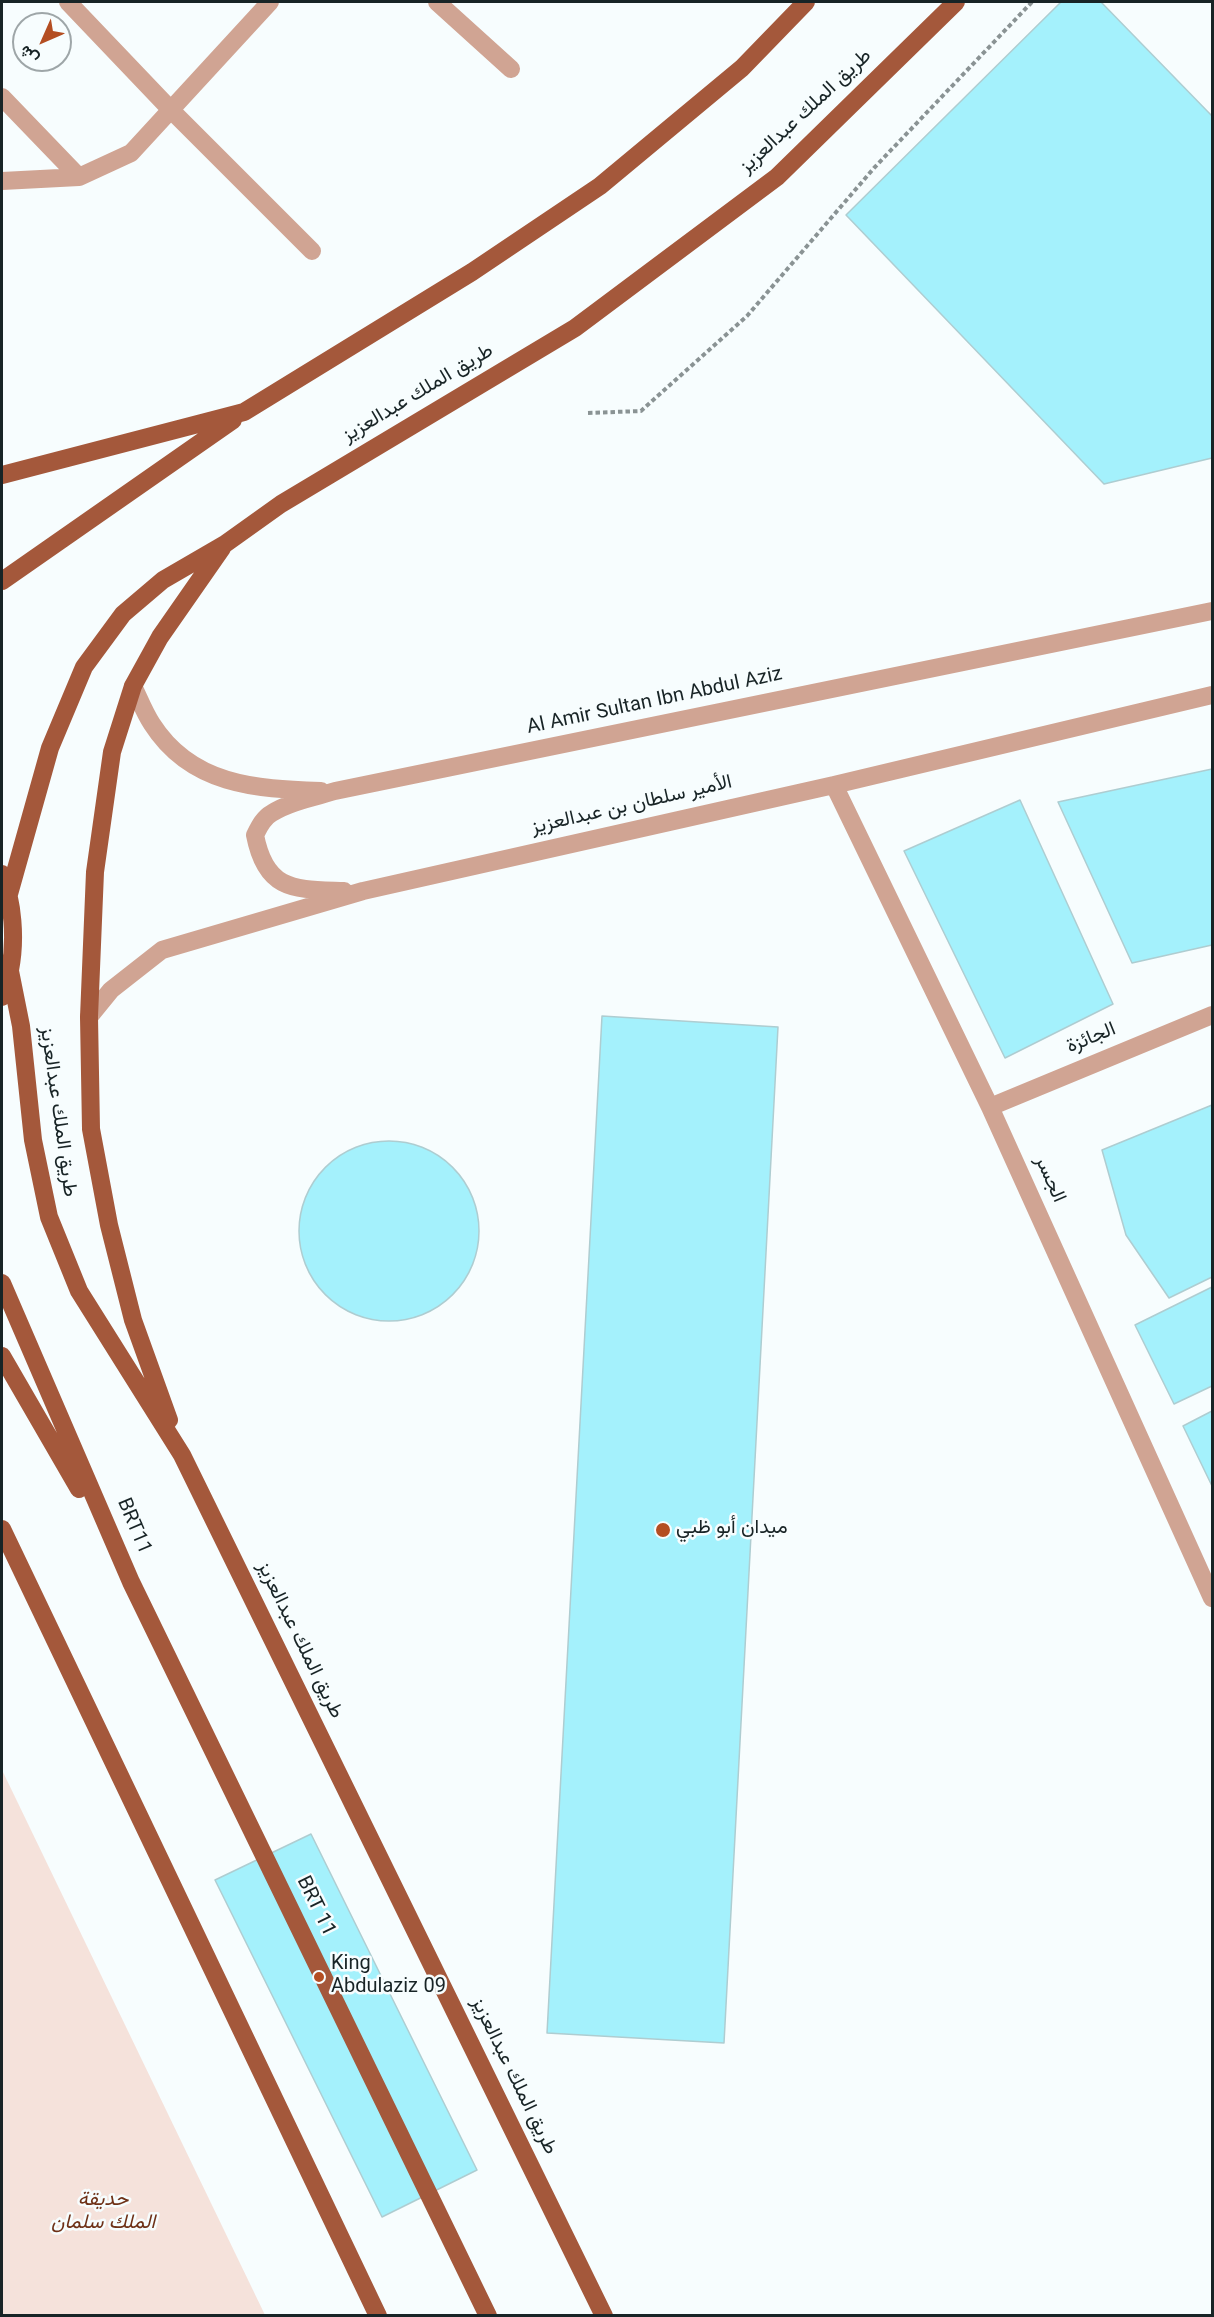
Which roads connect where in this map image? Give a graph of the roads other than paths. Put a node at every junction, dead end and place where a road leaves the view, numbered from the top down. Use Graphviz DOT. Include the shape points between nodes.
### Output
graph roads {
  1 [pos="68,2"];
  2 [pos="270,2"];
  3 [pos="436,2"];
  4 [pos="806,2"];
  5 [pos="956,2"];
  6 [pos="511,69"];
  7 [pos="2,97"];
  8 [pos="170,109"];
  9 [pos="79,177"];
  10 [pos="2,181"];
  11 [pos="312,251"];
  12 [pos="244,412"];
  13 [pos="2,475"];
  14 [pos="225,544"];
  15 [pos="2,582"];
  16 [pos="1212,611"];
  17 [pos="133,686"];
  18 [pos="1212,694"];
  19 [pos="834,785"];
  20 [pos="334,791"];
  21 [pos="2,873"];
  22 [pos="363,891"];
  23 [pos="9,894"];
  24 [pos="10,971"];
  25 [pos="2,997"];
  26 [pos="1212,1015"];
  27 [pos="89,1017"];
  28 [pos="990,1107"];
  29 [pos="2,1283"];
  30 [pos="2,1356"];
  31 [pos="182,1455"];
  32 [pos="2,1529"];
  33 [pos="131,1582"];
  34 [pos="1212,1598"];
  35 [pos="319,1977"];
  36 [pos="378,2316"];
  37 [pos="488,2316"];
  38 [pos="604,2316"];
  1 -- 8 [label="street"];
  2 -- 8 [label="street"];
  3 -- 6 [label="street"];
  4 -- 12 [label="main road" via="742,68 600,186 472,272"];
  5 -- 14 [label="main road, طريق الملك عبدالعزيز" via="777,177 594,314 281,504"];
  7 -- 9 [label="street"];
  8 -- 9 [label="street" via="131,153"];
  8 -- 11 [label="street"];
  9 -- 10 [label="street"];
  12 -- 13 [label="main road"];
  12 -- 15 [label="main road"];
  14 -- 17 [label="main road" via="160,637"];
  14 -- 23 [label="main road, طريق الملك عبدالعزيز" via="163,580 123,614 84,667 50,748"];
  16 -- 20 [label="street, Al Amir Sultan Ibn Abdul Aziz"];
  17 -- 20 [label="street" via="152,724 198,770 270,789"];
  17 -- 27 [label="main road" via="112,752 95,872"];
  18 -- 19 [label="street, الأمير سلطان بن عبدالعزيز"];
  19 -- 22 [label="street, الأمير سلطان بن عبدالعزيز"];
  19 -- 28 [label="street, الجسر"];
  20 -- 22 [label="street, Al Amir Sultan Ibn Abdul Aziz" via="272,813 262,821 255,835 258,852 269,872 298,889"];
  21 -- 23 [label="main road"];
  22 -- 27 [label="street, الأمير سلطان بن عبدالعزيز" via="162,950 111,990"];
  23 -- 24 [label="main road"];
  24 -- 25 [label="main road"];
  24 -- 31 [label="main road, طريق الملك عبدالعزيز" via="21,1026 33,1140 49,1217 79,1291"];
  26 -- 28 [label="street, الجائزة"];
  27 -- 31 [label="main road" via="91,1129 109,1225 133,1320"];
  28 -- 34 [label="street, الجسر"];
  29 -- 33 [label="main road, BRT11"];
  30 -- 33 [label="main road, BRT11"];
  31 -- 38 [label="main road, طريق الملك عبدالعزيز"];
  32 -- 36 [label="main road"];
  33 -- 35 [label="street"];
  33 -- 37 [label="main road, BRT 11"];
}
